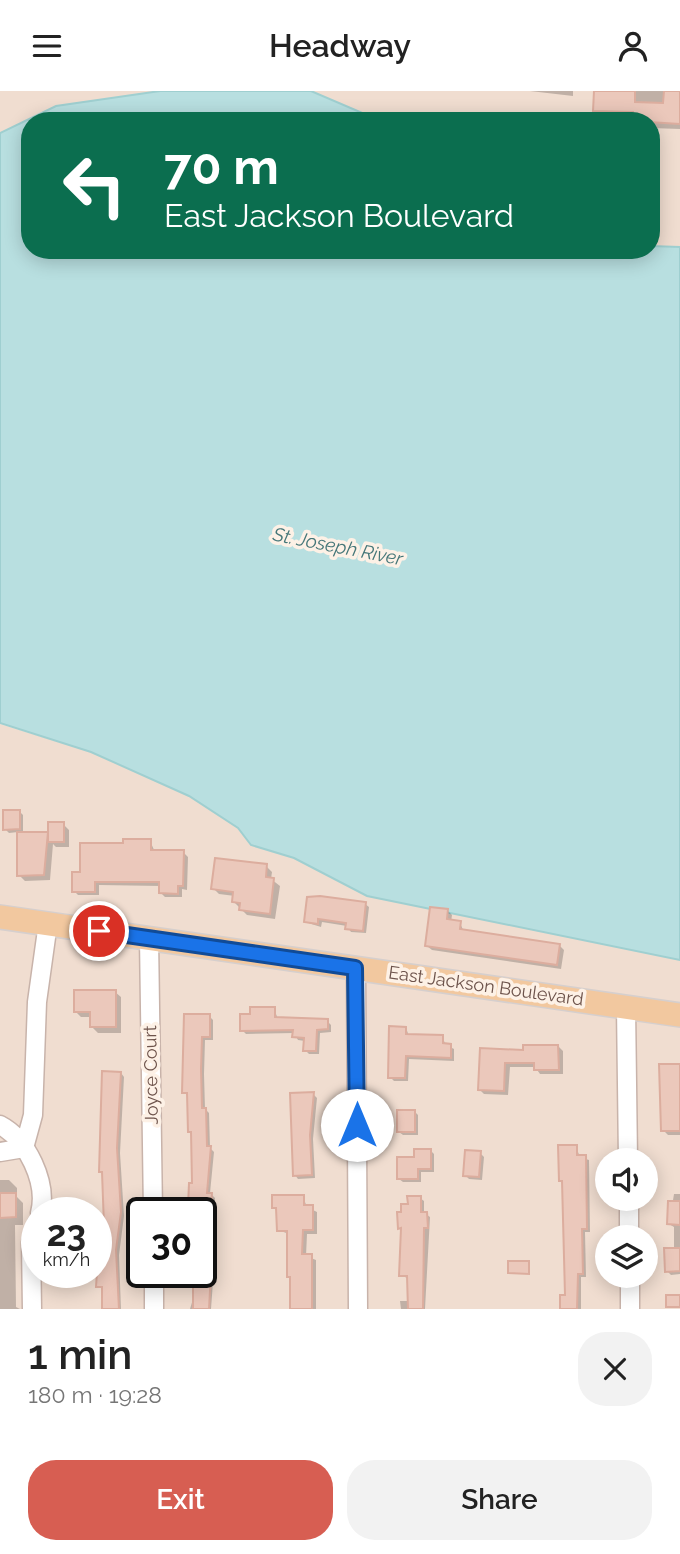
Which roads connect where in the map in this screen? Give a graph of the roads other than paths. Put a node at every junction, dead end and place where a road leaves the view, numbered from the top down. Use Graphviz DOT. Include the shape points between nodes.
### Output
graph roads {
  1 [pos="0,917"];
  2 [pos="48,923"];
  3 [pos="149,938"];
  4 [pos="355,968"];
  5 [pos="626,1007"];
  6 [pos="680,1015"];
  7 [pos="0,1125"];
  8 [pos="24,1148"];
  9 [pos="628,1148"];
  10 [pos="0,1152"];
  11 [pos="41,1197"];
  12 [pos="153,1197"];
  13 [pos="32,1288"];
  14 [pos="154,1288"];
  15 [pos="630,1288"];
  16 [pos="32,1309"];
  17 [pos="154,1309"];
  18 [pos="358,1309"];
  19 [pos="630,1309"];
  1 -- 2 [label="main road, East Jackson Boulevard"];
  2 -- 3 [label="main road, East Jackson Boulevard"];
  2 -- 8 [label="street" via="37,1002 33,1115"];
  3 -- 4 [label="main road, East Jackson Boulevard"];
  3 -- 12 [label="street, Joyce Court"];
  4 -- 5 [label="main road, East Jackson Boulevard"];
  4 -- 18 [label="street"];
  5 -- 6 [label="main road, East Jackson Boulevard"];
  5 -- 9 [label="street"];
  7 -- 8 [label="street"];
  8 -- 10 [label="street"];
  8 -- 11 [label="street" via="42,1184"];
  13 -- 16 [label="street"];
  14 -- 17 [label="street"];
  15 -- 19 [label="street"];
}
